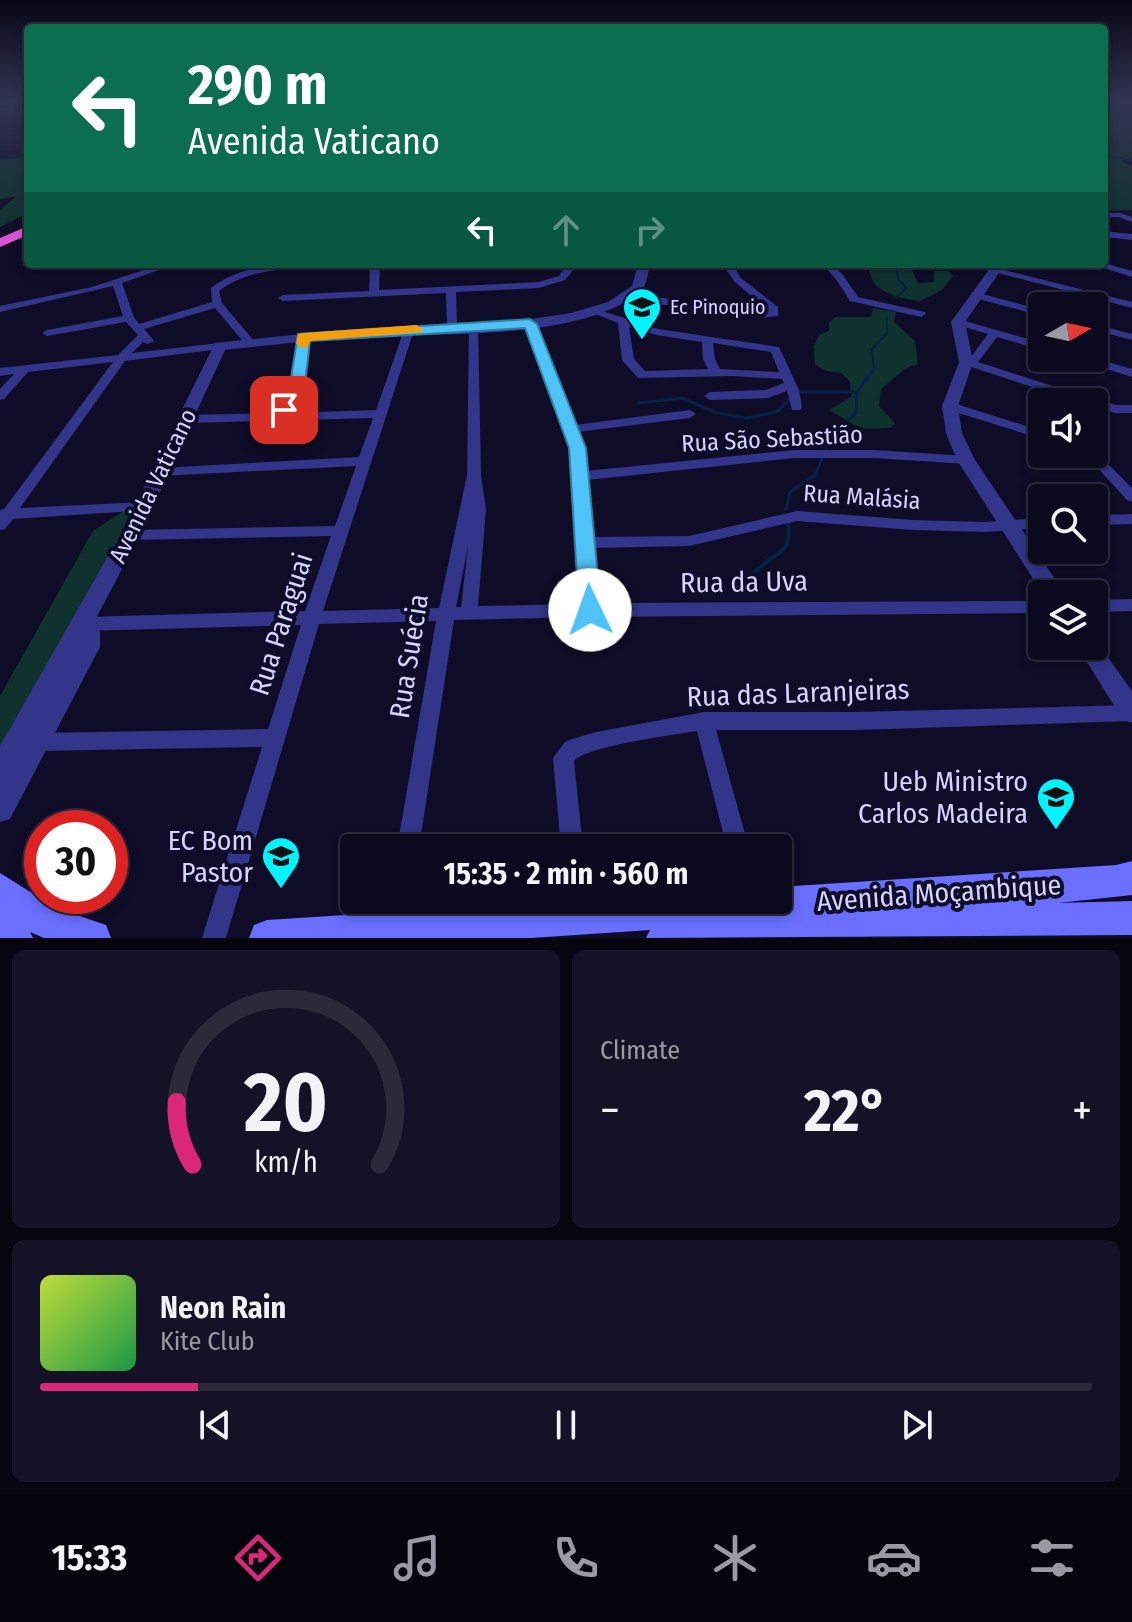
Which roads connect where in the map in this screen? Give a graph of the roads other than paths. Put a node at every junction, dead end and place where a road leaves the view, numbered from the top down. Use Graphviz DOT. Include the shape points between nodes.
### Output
graph roads {
  1 [pos="1108,215"];
  2 [pos="1132,220"];
  3 [pos="24,232"];
  4 [pos="1108,234"];
  5 [pos="1132,237"];
  6 [pos="0,243"];
  7 [pos="1108,267"];
  8 [pos="159,268"];
  9 [pos="286,268"];
  10 [pos="375,268"];
  11 [pos="566,268"];
  12 [pos="644,268"];
  13 [pos="730,268"];
  14 [pos="831,268"];
  15 [pos="995,268"];
  16 [pos="1000,268"];
  17 [pos="1132,274"];
  18 [pos="117,282"];
  19 [pos="451,290"];
  20 [pos="374,294"];
  21 [pos="975,295"];
  22 [pos="631,297"];
  23 [pos="283,298"];
  24 [pos="217,304"];
  25 [pos="1132,305"];
  26 [pos="3,308"];
  27 [pos="1028,309"];
  28 [pos="595,312"];
  29 [pos="921,314"];
  30 [pos="623,321"];
  31 [pos="958,322"];
  32 [pos="530,324"];
  33 [pos="637,326"];
  34 [pos="474,327"];
  35 [pos="135,328"];
  36 [pos="452,328"];
  37 [pos="409,330"];
  38 [pos="1108,331"];
  39 [pos="47,333"];
  40 [pos="995,333"];
  41 [pos="303,337"];
  42 [pos="1132,337"];
  43 [pos="707,338"];
  44 [pos="250,343"];
  45 [pos="1028,343"];
  46 [pos="220,346"];
  47 [pos="163,351"];
  48 [pos="123,356"];
  49 [pos="966,362"];
  50 [pos="1108,366"];
  51 [pos="23,371"];
  52 [pos="0,372"];
  53 [pos="716,373"];
  54 [pos="1132,373"];
  55 [pos="788,380"];
  56 [pos="1047,388"];
  57 [pos="0,396"];
  58 [pos="710,396"];
  59 [pos="950,406"];
  60 [pos="796,407"];
  61 [pos="1108,407"];
  62 [pos="1132,409"];
  63 [pos="381,414"];
  64 [pos="690,414"];
  65 [pos="279,417"];
  66 [pos="186,419"];
  67 [pos="572,429"];
  68 [pos="1028,431"];
  69 [pos="966,460"];
  70 [pos="366,461"];
  71 [pos="1105,468"];
  72 [pos="160,472"];
  73 [pos="474,475"];
  74 [pos="581,476"];
  75 [pos="1132,497"];
  76 [pos="144,507"];
  77 [pos="3,517"];
  78 [pos="1132,519"];
  79 [pos="1108,520"];
  80 [pos="1028,524"];
  81 [pos="1009,526"];
  82 [pos="340,531"];
  83 [pos="130,535"];
  84 [pos="586,543"];
  85 [pos="1045,580"];
  86 [pos="1132,605"];
  87 [pos="1108,606"];
  88 [pos="1028,607"];
  89 [pos="590,610"];
  90 [pos="446,614"];
  91 [pos="469,614"];
  92 [pos="312,617"];
  93 [pos="82,624"];
  94 [pos="1098,660"];
  95 [pos="1132,712"];
  96 [pos="704,721"];
  97 [pos="274,738"];
  98 [pos="38,742"];
  99 [pos="0,772"];
  100 [pos="0,809"];
  101 [pos="410,834"];
  102 [pos="570,834"];
  103 [pos="734,834"];
  104 [pos="1132,878"];
  105 [pos="0,890"];
  106 [pos="792,900"];
  107 [pos="398,914"];
  108 [pos="1132,918"];
  109 [pos="0,929"];
  110 [pos="952,931"];
  111 [pos="15,938"];
  112 [pos="93,938"];
  113 [pos="214,938"];
  114 [pos="267,938"];
  115 [pos="664,938"];
  1 -- 2 [label="street"];
  3 -- 6 [label="highway"];
  4 -- 5 [label="street"];
  7 -- 17 [label="street"];
  8 -- 18 [label="street"];
  9 -- 24 [label="street" via="227,280 214,290"];
  10 -- 20 [label="street"];
  11 -- 19 [label="street" via="566,275 549,283"];
  12 -- 22 [label="street"];
  13 -- 22 [label="street" via="774,314"];
  14 -- 29 [label="street" via="851,296"];
  15 -- 21 [label="street"];
  16 -- 25 [label="street"];
  18 -- 26 [label="street"];
  18 -- 35 [label="street"];
  19 -- 20 [label="street"];
  19 -- 36 [label="street"];
  20 -- 23 [label="street"];
  21 -- 27 [label="street"];
  21 -- 31 [label="street"];
  22 -- 28 [label="street"];
  22 -- 33 [label="street"];
  24 -- 35 [label="street"];
  24 -- 44 [label="street"];
  28 -- 30 [label="street"];
  28 -- 32 [label="street"];
  30 -- 33 [label="street"];
  30 -- 53 [label="street" via="628,360 642,375"];
  31 -- 40 [label="street"];
  31 -- 49 [label="street"];
  32 -- 34 [label="street"];
  32 -- 67 [label="street"];
  33 -- 43 [label="street"];
  34 -- 36 [label="street"];
  34 -- 73 [label="street, Rua Suécia"];
  35 -- 39 [label="street"];
  35 -- 47 [label="street"];
  35 -- 48 [label="street"];
  36 -- 37 [label="street"];
  37 -- 41 [label="street"];
  37 -- 63 [label="street, Rua Paraguai"];
  38 -- 42 [label="street"];
  40 -- 45 [label="street"];
  40 -- 49 [label="street" via="975,359"];
  41 -- 44 [label="street"];
  41 -- 65 [label="street" via="298,384"];
  43 -- 53 [label="street"];
  43 -- 55 [label="street" via="775,349"];
  44 -- 46 [label="street"];
  46 -- 47 [label="street"];
  46 -- 66 [label="street, Avenida Vaticano"];
  47 -- 48 [label="street"];
  48 -- 51 [label="street"];
  48 -- 77 [label="street"];
  49 -- 56 [label="street"];
  49 -- 59 [label="street"];
  50 -- 54 [label="street"];
  51 -- 52 [label="street"];
  51 -- 57 [label="street"];
  53 -- 55 [label="street"];
  55 -- 58 [label="street" via="768,394"];
  55 -- 60 [label="street"];
  59 -- 68 [label="street"];
  59 -- 69 [label="street"];
  61 -- 62 [label="street"];
  63 -- 65 [label="street"];
  63 -- 70 [label="street, Rua Paraguai"];
  64 -- 67 [label="street"];
  65 -- 66 [label="street"];
  66 -- 72 [label="street, Avenida Vaticano"];
  67 -- 74 [label="street"];
  69 -- 74 [label="street, Rua São Sebastião" via="794,454"];
  69 -- 81 [label="street"];
  70 -- 72 [label="street"];
  70 -- 82 [label="street, Rua Paraguai"];
  71 -- 75 [label="street"];
  72 -- 76 [label="street, Avenida Vaticano"];
  73 -- 90 [label="street, Rua Suécia"];
  73 -- 91 [label="street, Rua Suécia" via="478,534"];
  74 -- 84 [label="street"];
  76 -- 77 [label="street"];
  76 -- 83 [label="street, Avenida Vaticano"];
  78 -- 79 [label="street"];
  80 -- 81 [label="street, Rua Malásia"];
  81 -- 84 [label="street, Rua Malásia" via="797,516 689,541"];
  81 -- 85 [label="street"];
  82 -- 83 [label="street"];
  82 -- 92 [label="street, Rua Paraguai"];
  83 -- 93 [label="street, Avenida Vaticano"];
  84 -- 89 [label="street"];
  86 -- 87 [label="street"];
  88 -- 89 [label="street, Rua da Uva"];
  89 -- 91 [label="street, Rua da Uva"];
  90 -- 91 [label="street, Rua da Uva"];
  90 -- 92 [label="street, Rua da Uva"];
  90 -- 101 [label="street, Rua Suécia"];
  92 -- 93 [label="street, Rua da Uva"];
  92 -- 97 [label="street, Rua Paraguai"];
  93 -- 98 [label="street, Avenida Vaticano" via="89,632 88,647"];
  93 -- 99 [label="street, Avenida Vaticano"];
  94 -- 95 [label="street"];
  95 -- 96 [label="street, Rua das Laranjeiras"];
  96 -- 102 [label="street, Rua das Laranjeiras" via="596,741 564,754"];
  96 -- 103 [label="street"];
  97 -- 98 [label="street"];
  97 -- 113 [label="street, Rua Paraguai"];
  98 -- 100 [label="street, Avenida Vaticano"];
  104 -- 106 [label="main road, Avenida Moçambique"];
  105 -- 112 [label="main road" via="30,914"];
  107 -- 114 [label="main road, Avenida Moçambique"];
  108 -- 110 [label="main road, Avenida Moçambique"];
  109 -- 111 [label="main road"];
  110 -- 115 [label="main road, Avenida Moçambique" via="813,927"];
}
